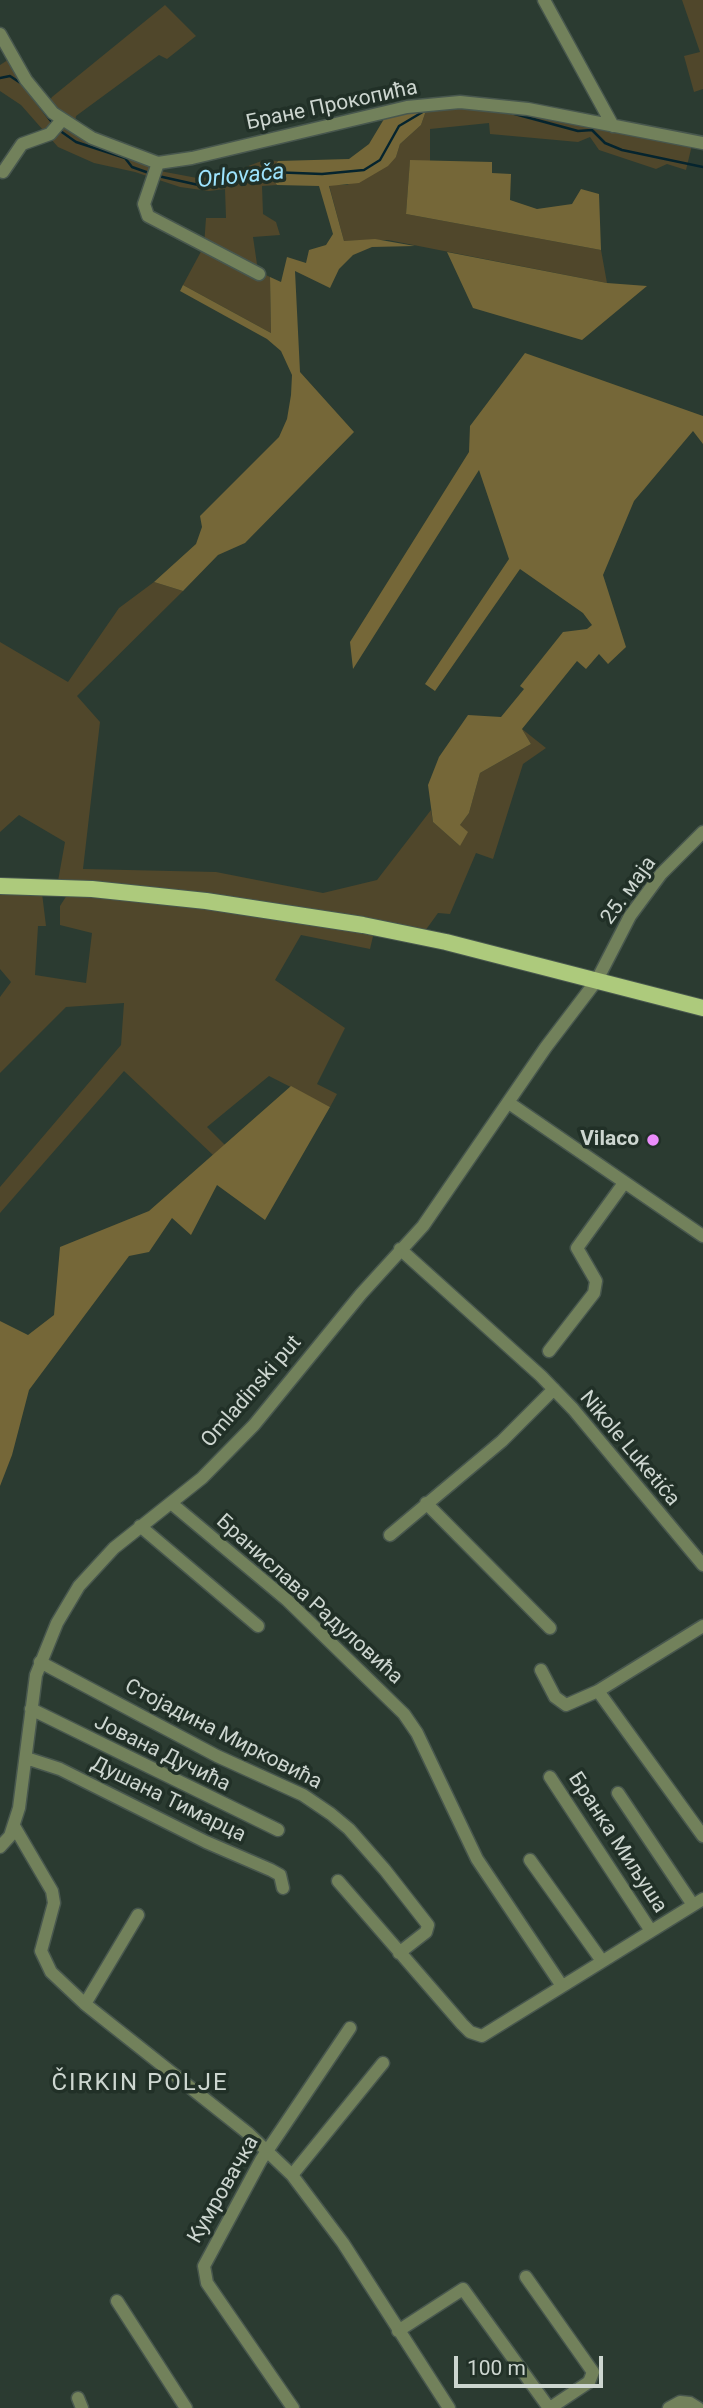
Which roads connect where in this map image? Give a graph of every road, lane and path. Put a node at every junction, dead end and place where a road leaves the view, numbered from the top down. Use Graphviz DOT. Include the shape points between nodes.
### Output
graph roads {
  1 [pos="544,0"];
  2 [pos="0,34"];
  3 [pos="5,56"];
  4 [pos="613,126"];
  5 [pos="56,127"];
  6 [pos="703,143"];
  7 [pos="156,168"];
  8 [pos="3,172"];
  9 [pos="259,274"];
  10 [pos="703,832"];
  11 [pos="0,886"];
  12 [pos="597,980"];
  13 [pos="703,1008"];
  14 [pos="509,1103"];
  15 [pos="624,1183"];
  16 [pos="703,1237"];
  17 [pos="400,1250"];
  18 [pos="549,1351"];
  19 [pos="554,1389"];
  20 [pos="171,1503"];
  21 [pos="426,1503"];
  22 [pos="140,1526"];
  23 [pos="390,1535"];
  24 [pos="703,1565"];
  25 [pos="258,1626"];
  26 [pos="703,1626"];
  27 [pos="550,1628"];
  28 [pos="40,1662"];
  29 [pos="541,1670"];
  30 [pos="598,1691"];
  31 [pos="31,1709"];
  32 [pos="26,1758"];
  33 [pos="550,1777"];
  34 [pos="618,1793"];
  35 [pos="14,1826"];
  36 [pos="278,1830"];
  37 [pos="703,1836"];
  38 [pos="0,1847"];
  39 [pos="530,1860"];
  40 [pos="338,1881"];
  41 [pos="283,1888"];
  42 [pos="698,1902"];
  43 [pos="138,1915"];
  44 [pos="651,1931"];
  45 [pos="399,1953"];
  46 [pos="602,1961"];
  47 [pos="562,1986"];
  48 [pos="85,2004"];
  49 [pos="350,2028"];
  50 [pos="383,2063"];
  51 [pos="267,2151"];
  52 [pos="292,2175"];
  53 [pos="526,2277"];
  54 [pos="117,2301"];
  55 [pos="398,2331"];
  56 [pos="186,2408"];
  57 [pos="293,2408"];
  58 [pos="449,2408"];
  59 [pos="550,2408"];
  60 [pos="669,2408"];
  61 [pos="698,2408"];
  1 -- 4 [label="street"];
  2 -- 3 [label="street, Бране Прокопића"];
  3 -- 5 [label="street, Бране Прокопића"];
  4 -- 6 [label="street, Бране Прокопића"];
  4 -- 7 [label="street, Бране Прокопића" via="491,104 428,104"];
  5 -- 7 [label="street, Бране Прокопића"];
  5 -- 8 [label="street" via="22,144"];
  7 -- 9 [label="street" via="144,204 148,216"];
  10 -- 12 [label="street, 25. маја" via="661,874 630,916"];
  11 -- 12 [label="main road" via="92,889 300,914 438,940"];
  12 -- 13 [label="main road"];
  12 -- 14 [label="street, Omladinski put"];
  14 -- 15 [label="street"];
  14 -- 17 [label="street, Omladinski put" via="445,1198"];
  15 -- 16 [label="street"];
  15 -- 18 [label="street" via="578,1248 596,1281 594,1293"];
  17 -- 19 [label="street, Nikole Luketića"];
  17 -- 20 [label="street, Omladinski put" via="254,1425"];
  19 -- 21 [label="street, Nikole Luketića" via="502,1441"];
  19 -- 24 [label="street, Nikole Luketića"];
  20 -- 22 [label="street, Omladinski put"];
  20 -- 47 [label="street, Бранислава Радуловића" via="287,1600 404,1714 477,1860"];
  21 -- 23 [label="street, Nikole Luketića"];
  21 -- 27 [label="street"];
  22 -- 25 [label="street"];
  22 -- 28 [label="street, Omladinski put" via="79,1586"];
  26 -- 30 [label="street"];
  28 -- 31 [label="street, Omladinski put"];
  28 -- 45 [label="street, Стојадина Мирковића" via="228,1762 303,1795 331,1814 385,1870 428,1925"];
  29 -- 30 [label="street" via="555,1697 566,1705"];
  30 -- 37 [label="street"];
  31 -- 32 [label="street, Omladinski put"];
  31 -- 36 [label="street, Јована Дучића"];
  32 -- 35 [label="street, Omladinski put"];
  32 -- 41 [label="street, Душана Тимарца" via="60,1769 271,1870 280,1875"];
  33 -- 44 [label="street, Бранка Миљуша"];
  34 -- 42 [label="street, Бранка Миљуша"];
  35 -- 38 [label="street, Omladinski put"];
  35 -- 48 [label="street" via="52,1891 54,1903 41,1951 43,1961"];
  39 -- 46 [label="street"];
  40 -- 45 [label="street"];
  42 -- 44 [label="street, Бранка Миљуша"];
  43 -- 48 [label="street"];
  44 -- 46 [label="street, Бранка Миљуша"];
  45 -- 47 [label="street, Бранка Миљуша" via="470,2032 482,2036"];
  46 -- 47 [label="street, Бранка Миљуша"];
  48 -- 51 [label="street"];
  49 -- 51 [label="street, Кумровачка"];
  50 -- 52 [label="street"];
  51 -- 52 [label="street"];
  51 -- 57 [label="street, Кумровачка" via="206,2260 204,2277"];
  52 -- 55 [label="street" via="343,2243"];
  53 -- 59 [label="street" via="593,2372 589,2382"];
  54 -- 56 [label="street"];
  55 -- 58 [label="street"];
  55 -- 59 [label="street" via="463,2289"];
  60 -- 61 [label="street" via="680,2402"];
}
